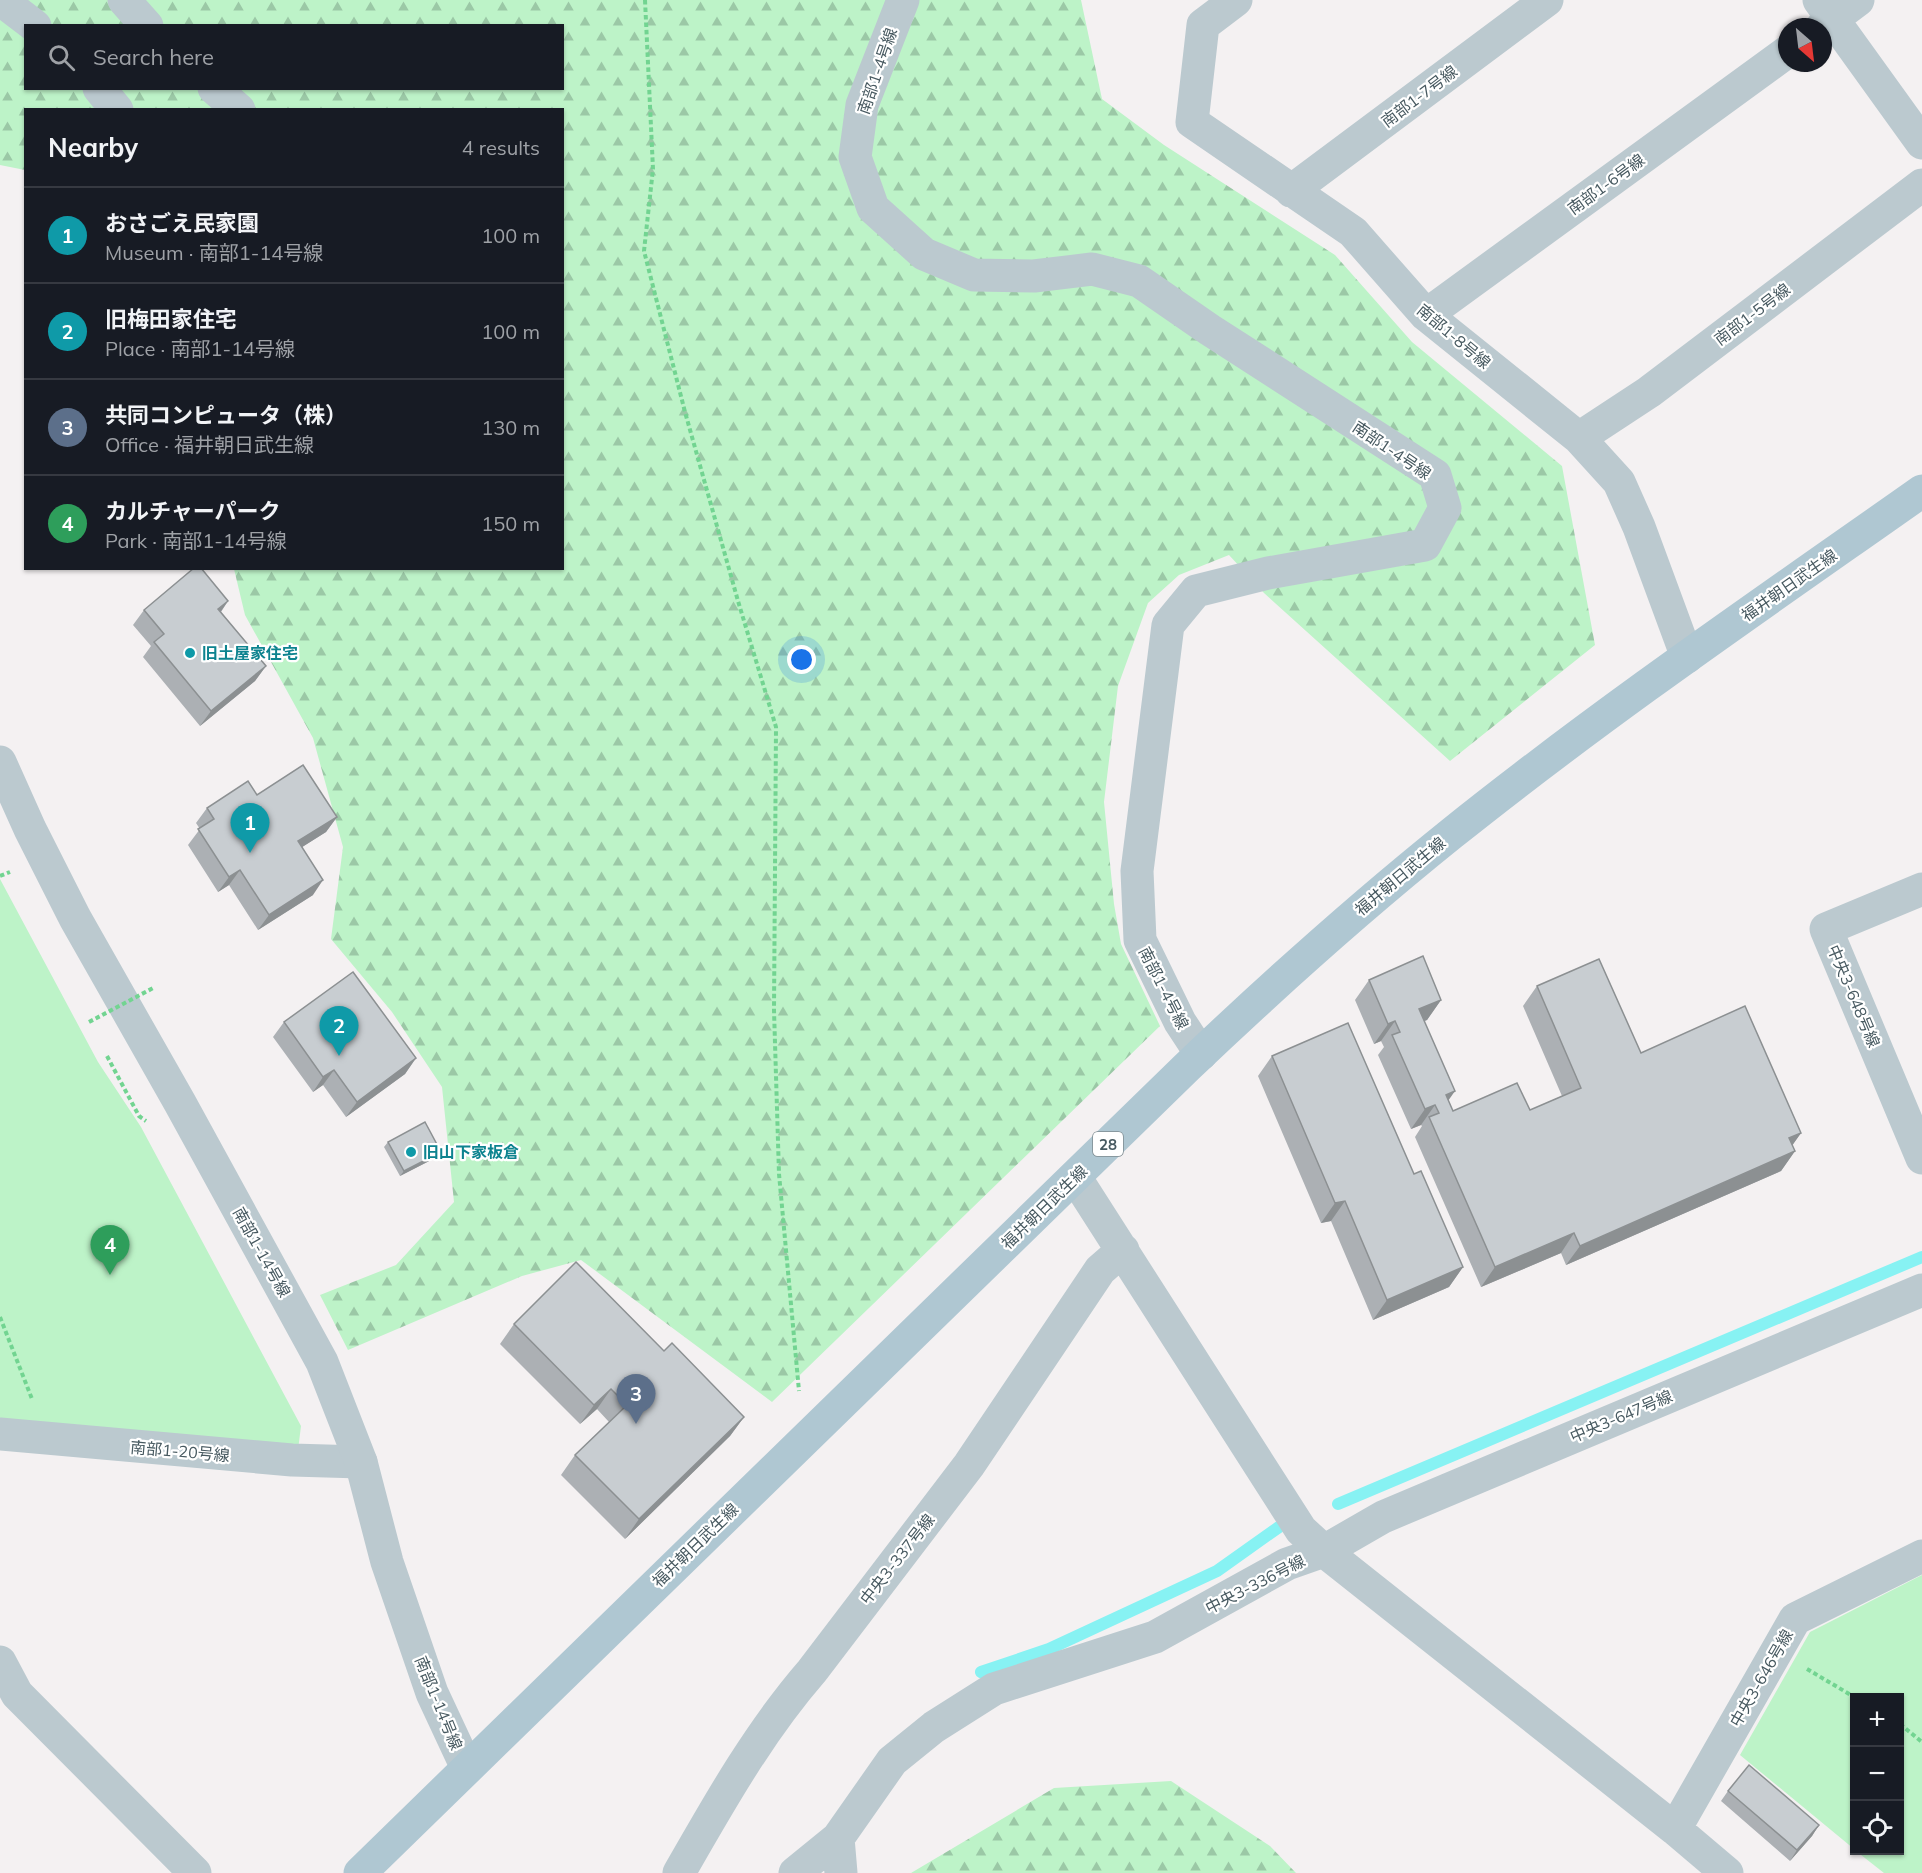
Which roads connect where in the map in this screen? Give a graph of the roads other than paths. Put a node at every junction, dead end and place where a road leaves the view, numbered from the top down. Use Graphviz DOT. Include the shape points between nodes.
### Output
graph roads {
  1 [pos="1,0"];
  2 [pos="124,0"];
  3 [pos="903,0"];
  4 [pos="1236,0"];
  5 [pos="1547,0"];
  6 [pos="1858,0"];
  7 [pos="1824,15"];
  8 [pos="32,24"];
  9 [pos="145,24"];
  10 [pos="1778,59"];
  11 [pos="101,90"];
  12 [pos="216,90"];
  13 [pos="115,108"];
  14 [pos="237,108"];
  15 [pos="1922,143"];
  16 [pos="1922,185"];
  17 [pos="1291,191"];
  18 [pos="1426,315"];
  19 [pos="1579,438"];
  20 [pos="1922,492"];
  21 [pos="1688,657"];
  22 [pos="0,762"];
  23 [pos="1922,889"];
  24 [pos="1201,1054"];
  25 [pos="1922,1158"];
  26 [pos="1075,1177"];
  27 [pos="1123,1250"];
  28 [pos="1922,1290"];
  29 [pos="0,1434"];
  30 [pos="361,1462"];
  31 [pos="1324,1551"];
  32 [pos="1922,1556"];
  33 [pos="0,1662"];
  34 [pos="8,1697"];
  35 [pos="467,1768"];
  36 [pos="1675,1829"];
  37 [pos="838,1838"];
  38 [pos="195,1873"];
  39 [pos="360,1873"];
  40 [pos="679,1873"];
  41 [pos="795,1873"];
  42 [pos="841,1873"];
  43 [pos="1727,1873"];
  1 -- 8 [label="street"];
  2 -- 9 [label="street"];
  3 -- 24 [label="street, 南部1-4号線" via="862,105 855,157 873,207 924,254 974,275 1034,276 1092,269 1139,281 1435,476 1445,508 1425,545 1268,573 1196,591 1168,625 1137,871 1140,940 1180,1022"];
  4 -- 17 [label="street, 南部1-8号線" via="1203,25 1192,122"];
  5 -- 17 [label="street, 南部1-7号線"];
  6 -- 7 [label="street"];
  7 -- 15 [label="street"];
  10 -- 18 [label="street, 南部1-6号線"];
  11 -- 13 [label="street"];
  12 -- 14 [label="street"];
  16 -- 19 [label="street, 南部1-5号線" via="1649,392"];
  17 -- 18 [label="street, 南部1-8号線" via="1353,232"];
  18 -- 19 [label="street, 南部1-8号線"];
  19 -- 21 [label="street, 南部1-8号線" via="1619,482"];
  20 -- 21 [label="main road, 福井朝日武生線 / 28"];
  21 -- 24 [label="main road, 福井朝日武生線 / 28" via="1452,834 1324,939"];
  22 -- 30 [label="street, 南部1-14号線" via="75,918 322,1362"];
  23 -- 25 [label="street, 中央3-648号線" via="1826,929"];
  24 -- 26 [label="main road, 福井朝日武生線 / 28"];
  26 -- 27 [label="street"];
  26 -- 35 [label="main road, 福井朝日武生線 / 28"];
  27 -- 31 [label="street" via="1301,1530"];
  27 -- 40 [label="street, 中央3-337号線" via="1100,1270 969,1465 784,1703 724,1793"];
  28 -- 31 [label="street, 中央3-647号線" via="1383,1517"];
  29 -- 30 [label="street, 南部1-20号線" via="292,1460"];
  30 -- 35 [label="street, 南部1-14号線" via="391,1573 432,1693"];
  31 -- 36 [label="street, 中央3-336号線"];
  31 -- 37 [label="street, 中央3-336号線" via="1287,1564 1155,1637 994,1689 934,1727 892,1761"];
  32 -- 36 [label="street, 中央3-646号線" via="1795,1619"];
  33 -- 34 [label="street"];
  34 -- 38 [label="street"];
  35 -- 39 [label="main road, 福井朝日武生線 / 28"];
  36 -- 43 [label="street, 中央3-336号線"];
  37 -- 41 [label="street, 中央3-336号線"];
  37 -- 42 [label="street"];
}
